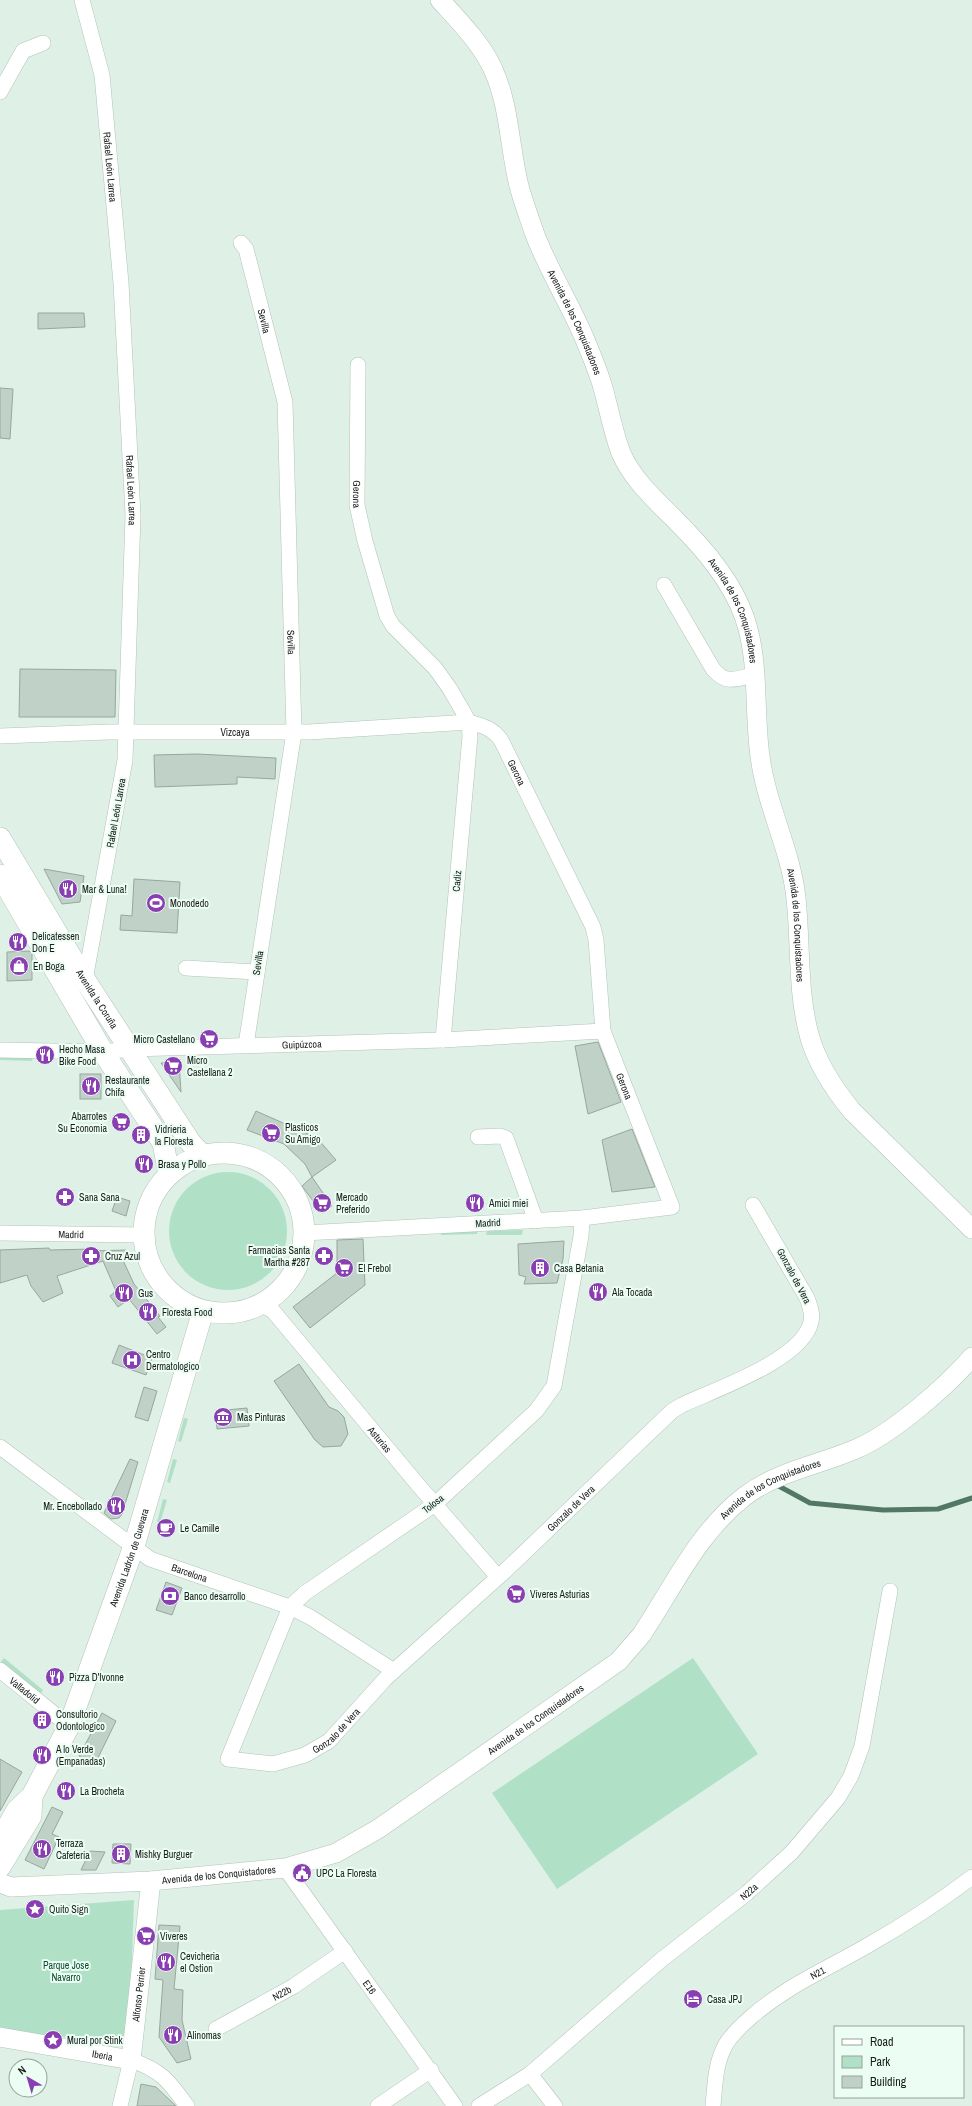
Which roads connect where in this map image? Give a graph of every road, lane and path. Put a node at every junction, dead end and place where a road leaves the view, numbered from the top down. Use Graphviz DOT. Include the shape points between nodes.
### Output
graph roads {
  1 [pos="82,0"];
  2 [pos="440,0"];
  3 [pos="43,43"];
  4 [pos="0,92"];
  5 [pos="241,243"];
  6 [pos="358,365"];
  7 [pos="664,585"];
  8 [pos="755,674"];
  9 [pos="469,722"];
  10 [pos="127,732"];
  11 [pos="294,732"];
  12 [pos="0,736"];
  13 [pos="0,838"];
  14 [pos="0,875"];
  15 [pos="186,968"];
  16 [pos="257,972"];
  17 [pos="85,980"];
  18 [pos="603,1031"];
  19 [pos="443,1040"];
  20 [pos="246,1045"];
  21 [pos="130,1049"];
  22 [pos="0,1050"];
  23 [pos="103,1052"];
  24 [pos="478,1137"];
  25 [pos="202,1155"];
  26 [pos="169,1174"];
  27 [pos="753,1204"];
  28 [pos="672,1207"];
  29 [pos="582,1218"];
  30 [pos="536,1221"];
  31 [pos="972,1229"];
  32 [pos="0,1233"];
  33 [pos="304,1233"];
  34 [pos="143,1235"];
  35 [pos="261,1304"];
  36 [pos="204,1311"];
  37 [pos="972,1357"];
  38 [pos="0,1447"];
  39 [pos="435,1504"];
  40 [pos="134,1546"];
  41 [pos="498,1577"];
  42 [pos="890,1591"];
  43 [pos="290,1607"];
  44 [pos="0,1670"];
  45 [pos="394,1671"];
  46 [pos="69,1726"];
  47 [pos="228,1759"];
  48 [pos="4,1845"];
  49 [pos="0,1867"];
  50 [pos="285,1868"];
  51 [pos="972,1877"];
  52 [pos="151,1881"];
  53 [pos="0,1882"];
  54 [pos="344,1951"];
  55 [pos="216,2029"];
  56 [pos="0,2038"];
  57 [pos="131,2060"];
  58 [pos="431,2070"];
  59 [pos="530,2074"];
  60 [pos="120,2106"];
  61 [pos="186,2106"];
  62 [pos="378,2106"];
  63 [pos="455,2106"];
  64 [pos="479,2106"];
  65 [pos="555,2106"];
  66 [pos="713,2106"];
  1 -- 10 [label="street, Rafael León Larrea" via="102,75 120,279 133,515"];
  2 -- 8 [label="street, Avenida de los Conquistadores" via="465,28 490,64 503,93 519,185 533,228 585,338 603,386 622,454 634,475 701,548 723,577 739,605 748,628"];
  3 -- 4 [label="street" via="23,51"];
  5 -- 11 [label="street, Sevilla" via="246,249 285,402"];
  6 -- 9 [label="street, Gerona" via="357,505 387,616 401,635 435,668"];
  7 -- 8 [label="street" via="712,669 720,678 728,680"];
  8 -- 31 [label="street, Avenida de los Conquistadores" via="760,756 796,895 804,1009 810,1038 820,1064 852,1111"];
  9 -- 11 [label="street, Vizcaya"];
  9 -- 18 [label="street, Gerona" via="487,727 501,740 588,915 596,940"];
  9 -- 19 [label="street, Cadiz" via="470,736"];
  10 -- 11 [label="street, Vizcaya"];
  10 -- 12 [label="street, Vizcaya"];
  10 -- 17 [label="street, Rafael León Larrea" via="125,760"];
  11 -- 16 [label="street, Sevilla"];
  13 -- 17 [label="main road, Avenida la Coruña"];
  14 -- 23 [label="main road, Avenida la Coruña"];
  15 -- 16 [label="street"];
  16 -- 20 [label="street, Sevilla"];
  17 -- 21 [label="main road, Avenida la Coruña"];
  18 -- 19 [label="street, Guipúzcoa"];
  18 -- 28 [label="street, Gerona"];
  19 -- 20 [label="street, Guipúzcoa"];
  20 -- 21 [label="street, Guipúzcoa"];
  21 -- 23 [label="street, Guipúzcoa"];
  21 -- 25 [label="main road, Avenida la Coruña" via="190,1142"];
  22 -- 23 [label="street, Guipúzcoa"];
  23 -- 26 [label="main road, Avenida la Coruña" via="163,1143"];
  24 -- 30 [label="street" via="506,1138"];
  25 -- 26 [label="main road" via="186,1161"];
  25 -- 33 [label="main road" via="240,1154 261,1161 279,1174 293,1191 301,1211"];
  26 -- 34 [label="main road" via="150,1201"];
  27 -- 41 [label="street, Gonzalo de Vera" via="807,1298 812,1311 808,1331 795,1347 779,1360 672,1411"];
  28 -- 29 [label="street, Madrid"];
  29 -- 30 [label="street, Madrid"];
  29 -- 39 [label="street, Tolosa" via="554,1386 536,1411"];
  30 -- 33 [label="street, Madrid"];
  32 -- 34 [label="street, Madrid"];
  33 -- 35 [label="main road" via="299,1261 284,1286"];
  34 -- 36 [label="main road" via="147,1260 159,1282 177,1299"];
  35 -- 36 [label="main road" via="221,1314"];
  35 -- 39 [label="street, Asturias" via="273,1311"];
  36 -- 40 [label="main road, Avenida Ladrón de Guevara"];
  37 -- 50 [label="street, Avenida de los Conquistadores" via="961,1370 914,1410 878,1437 857,1449 768,1481 745,1496 724,1514 696,1547 641,1635 619,1661 598,1677 378,1828 336,1853"];
  38 -- 40 [label="street, Barcelona"];
  39 -- 41 [label="street, Asturias"];
  39 -- 43 [label="street, Tolosa" via="305,1592"];
  40 -- 43 [label="street, Barcelona" via="150,1559"];
  40 -- 46 [label="main road, Avenida Ladrón de Guevara"];
  41 -- 45 [label="street, Gonzalo de Vera"];
  42 -- 59 [label="street, N22a" via="862,1746 852,1776 838,1798 792,1852"];
  43 -- 45 [label="street, Barcelona"];
  43 -- 47 [label="street, Tolosa"];
  44 -- 46 [label="street, Valladolid"];
  45 -- 47 [label="street, Gonzalo de Vera" via="329,1741 305,1755 273,1764"];
  46 -- 48 [label="main road, Avenida Ladrón de Guevara" via="32,1796 17,1810"];
  48 -- 49 [label="main road, Avenida Ladrón de Guevara"];
  50 -- 52 [label="street, Avenida de los Conquistadores"];
  50 -- 54 [label="street, E16"];
  51 -- 66 [label="street, N21" via="945,1898 772,1999 726,2044 718,2065"];
  52 -- 53 [label="street, Avenida de los Conquistadores" via="11,1887"];
  52 -- 57 [label="street, Alfonso Perrier"];
  54 -- 55 [label="street, N22b" via="288,1989"];
  54 -- 58 [label="street, E16"];
  56 -- 57 [label="street, Iberia"];
  57 -- 60 [label="street, Alfonso Perrier"];
  57 -- 61 [label="street, Iberia" via="157,2071 169,2082"];
  58 -- 62 [label="street"];
  58 -- 63 [label="street, E16"];
  59 -- 64 [label="street, N22a"];
  59 -- 65 [label="street"];
}
